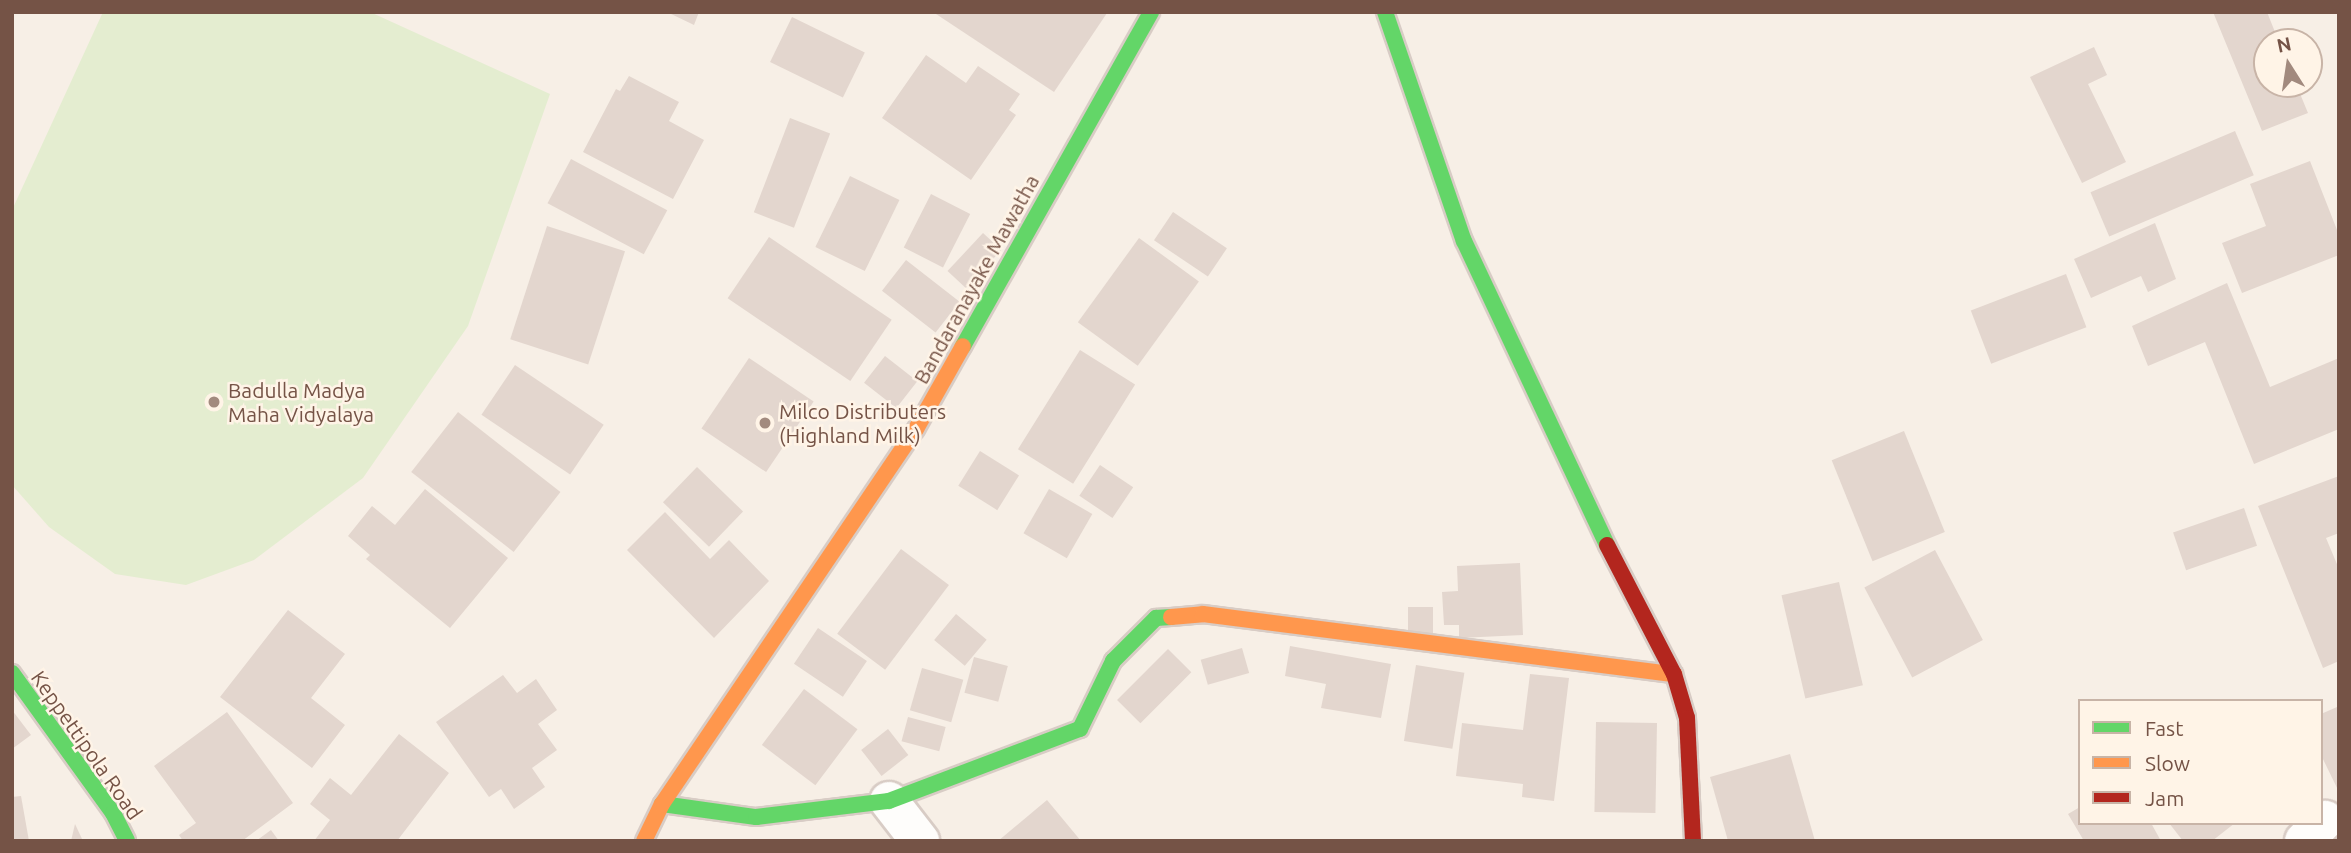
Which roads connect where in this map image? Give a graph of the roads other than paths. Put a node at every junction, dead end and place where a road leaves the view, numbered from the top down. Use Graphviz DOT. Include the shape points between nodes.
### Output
graph roads {
  1 [pos="1151,12"];
  2 [pos="1385,12"];
  3 [pos="12,673"];
  4 [pos="1674,674"];
  5 [pos="889,801"];
  6 [pos="662,804"];
  7 [pos="127,841"];
  8 [pos="644,841"];
  9 [pos="920,841"];
  10 [pos="1693,841"];
  1 -- 6 [label="street, Bandaranayake Mawatha" via="916,429"];
  2 -- 4 [label="street" via="1464,241 1641,618"];
  3 -- 7 [label="street, Keppettipola Road" via="113,813"];
  4 -- 5 [label="street" via="1203,614 1156,618 1114,661 1080,730"];
  4 -- 10 [label="street" via="1688,718"];
  5 -- 6 [label="street" via="756,817"];
  5 -- 9 [label="street"];
  6 -- 8 [label="street, Bandaranayake Mawatha"];
}
